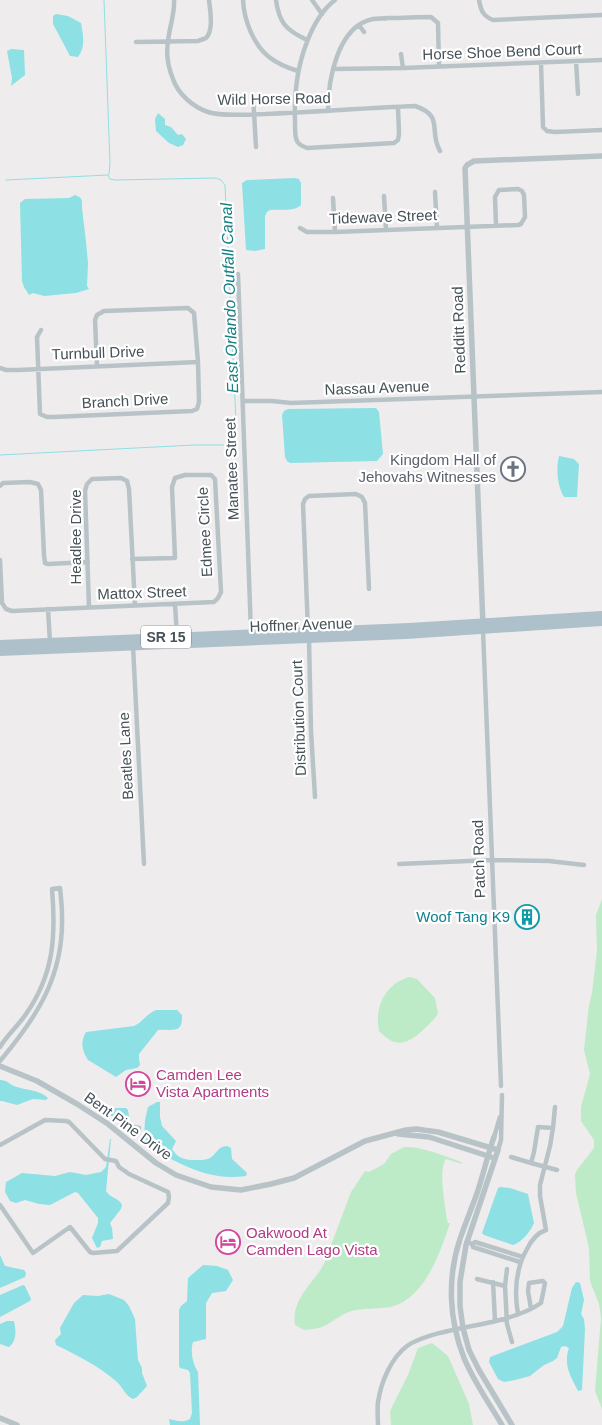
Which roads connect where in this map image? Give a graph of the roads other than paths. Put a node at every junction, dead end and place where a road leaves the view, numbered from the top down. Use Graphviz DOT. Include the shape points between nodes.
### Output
graph roads {
  1 [pos="174,0"];
  2 [pos="209,0"];
  3 [pos="243,0"];
  4 [pos="276,0"];
  5 [pos="312,0"];
  6 [pos="335,0"];
  7 [pos="479,0"];
  8 [pos="322,14"];
  9 [pos="602,15"];
  10 [pos="359,25"];
  11 [pos="364,32"];
  12 [pos="307,40"];
  13 [pos="136,42"];
  14 [pos="168,42"];
  15 [pos="401,54"];
  16 [pos="602,60"];
  17 [pos="576,61"];
  18 [pos="541,62"];
  19 [pos="439,66"];
  20 [pos="403,68"];
  21 [pos="333,69"];
  22 [pos="298,72"];
  23 [pos="578,94"];
  24 [pos="253,96"];
  25 [pos="398,107"];
  26 [pos="328,111"];
  27 [pos="295,112"];
  28 [pos="254,114"];
  29 [pos="602,130"];
  30 [pos="256,147"];
  31 [pos="440,151"];
  32 [pos="602,156"];
  33 [pos="435,192"];
  34 [pos="384,196"];
  35 [pos="333,198"];
  36 [pos="496,226"];
  37 [pos="467,227"];
  38 [pos="300,228"];
  39 [pos="436,228"];
  40 [pos="386,230"];
  41 [pos="335,232"];
  42 [pos="238,274"];
  43 [pos="41,330"];
  44 [pos="198,362"];
  45 [pos="96,366"];
  46 [pos="0,368"];
  47 [pos="37,368"];
  48 [pos="602,392"];
  49 [pos="474,397"];
  50 [pos="243,401"];
  51 [pos="0,486"];
  52 [pos="132,559"];
  53 [pos="0,560"];
  54 [pos="88,562"];
  55 [pos="369,589"];
  56 [pos="218,598"];
  57 [pos="175,604"];
  58 [pos="134,605"];
  59 [pos="90,607"];
  60 [pos="48,609"];
  61 [pos="598,615"];
  62 [pos="602,622"];
  63 [pos="567,624"];
  64 [pos="483,626"];
  65 [pos="230,634"];
  66 [pos="251,634"];
  67 [pos="308,635"];
  68 [pos="177,636"];
  69 [pos="50,642"];
  70 [pos="0,644"];
  71 [pos="186,644"];
  72 [pos="133,646"];
  73 [pos="0,652"];
  74 [pos="315,797"];
  75 [pos="492,860"];
  76 [pos="144,864"];
  77 [pos="399,864"];
  78 [pos="584,865"];
  79 [pos="48,967"];
  80 [pos="56,970"];
  81 [pos="0,1047"];
  82 [pos="0,1061"];
  83 [pos="0,1066"];
  84 [pos="501,1086"];
  85 [pos="502,1095"];
  86 [pos="555,1107"];
  87 [pos="501,1111"];
  88 [pos="553,1128"];
  89 [pos="386,1134"];
  90 [pos="494,1137"];
  91 [pos="0,1145"];
  92 [pos="490,1148"];
  93 [pos="498,1150"];
  94 [pos="488,1156"];
  95 [pos="511,1157"];
  96 [pos="495,1158"];
  97 [pos="531,1163"];
  98 [pos="544,1167"];
  99 [pos="557,1170"];
  100 [pos="0,1205"];
  101 [pos="459,1240"];
  102 [pos="470,1243"];
  103 [pos="523,1257"];
  104 [pos="520,1262"];
  105 [pos="507,1269"];
  106 [pos="477,1279"];
  107 [pos="493,1282"];
  108 [pos="505,1286"];
  109 [pos="531,1309"];
  110 [pos="518,1314"];
  111 [pos="507,1318"];
  112 [pos="494,1321"];
  113 [pos="463,1328"];
  114 [pos="455,1330"];
  115 [pos="512,1342"];
  116 [pos="0,1418"];
  117 [pos="17,1425"];
  118 [pos="378,1425"];
  119 [pos="502,1425"];
  120 [pos="512,1425"];
  1 -- 14 [label="street, Wild Horse Road"];
  2 -- 14 [label="street" via="210,26 205,38"];
  3 -- 22 [label="street" via="248,24 260,48 270,58"];
  4 -- 12 [label="street" via="279,17 286,28"];
  5 -- 8 [label="street"];
  6 -- 8 [label="street"];
  7 -- 9 [label="street" via="485,16 493,20"];
  8 -- 12 [label="street"];
  10 -- 11 [label="street"];
  10 -- 19 [label="street" via="372,19 431,17 438,23"];
  10 -- 21 [label="street" via="348,35"];
  12 -- 22 [label="street"];
  13 -- 14 [label="street"];
  14 -- 28 [label="street, Wild Horse Road" via="170,72 184,97 192,104 208,112"];
  15 -- 20 [label="street, Horse Shoe Bend Court"];
  16 -- 17 [label="street, Horse Shoe Bend Court"];
  17 -- 18 [label="street, Horse Shoe Bend Court"];
  17 -- 23 [label="street"];
  18 -- 19 [label="street, Horse Shoe Bend Court"];
  18 -- 29 [label="street" via="543,127 554,132"];
  19 -- 20 [label="street, Horse Shoe Bend Court"];
  20 -- 21 [label="street, Horse Shoe Bend Court"];
  21 -- 26 [label="street"];
  22 -- 27 [label="street"];
  24 -- 28 [label="street"];
  25 -- 26 [label="street, Wild Horse Road"];
  25 -- 27 [label="street" via="399,134 394,143 307,148 296,140"];
  25 -- 31 [label="street, Wild Horse Road" via="414,106 431,114"];
  26 -- 27 [label="street, Wild Horse Road"];
  27 -- 28 [label="street, Wild Horse Road"];
  28 -- 30 [label="street"];
  32 -- 37 [label="street, Redditt Road" via="470,162 465,168"];
  33 -- 39 [label="street"];
  34 -- 40 [label="street"];
  35 -- 41 [label="street"];
  36 -- 36 [label="street" via="518,225 524,220 522,191 499,190 496,193"];
  36 -- 37 [label="street, Tidewave Street"];
  37 -- 39 [label="street, Tidewave Street"];
  37 -- 49 [label="street, Redditt Road"];
  38 -- 41 [label="street, Tidewave Street" via="307,232"];
  39 -- 40 [label="street, Tidewave Street"];
  40 -- 41 [label="street, Tidewave Street"];
  42 -- 50 [label="street, Manatee Street"];
  43 -- 47 [label="street" via="37,337"];
  44 -- 45 [label="street, Turnbull Drive"];
  44 -- 45 [label="street" via="196,319 188,308 104,311 95,320"];
  44 -- 47 [label="street, Branch Drive" via="199,402 197,409 192,411 47,417 40,414"];
  45 -- 47 [label="street, Turnbull Drive"];
  46 -- 47 [label="street, Turnbull Drive"];
  48 -- 49 [label="street, Nassau Avenue"];
  49 -- 50 [label="street, Nassau Avenue" via="291,403"];
  49 -- 64 [label="street, Redditt Road"];
  50 -- 66 [label="street, Manatee Street"];
  51 -- 54 [label="street" via="4,483 38,484 45,563"];
  52 -- 54 [label="street, Headlee Drive" via="127,481 121,478 92,479 85,491"];
  52 -- 56 [label="street, Edmee Circle" via="175,558 172,487 175,478 211,475 216,487 221,592"];
  52 -- 58 [label="street, Headlee Drive"];
  53 -- 60 [label="street, Mattox Street" via="2,603 6,609"];
  54 -- 59 [label="street, Headlee Drive"];
  55 -- 67 [label="street, Distribution Court" via="365,503 362,497 356,494 309,496 303,504"];
  56 -- 57 [label="street, Mattox Street" via="214,602"];
  57 -- 58 [label="street, Mattox Street"];
  57 -- 68 [label="street"];
  58 -- 59 [label="street, Mattox Street"];
  59 -- 60 [label="street, Mattox Street"];
  60 -- 69 [label="street"];
  61 -- 63 [label="main road" via="575,619"];
  61 -- 64 [label="main road, Hoffner Avenue / SR 15"];
  62 -- 63 [label="main road, Hoffner Avenue / SR 15"];
  63 -- 64 [label="main road, Hoffner Avenue / SR 15"];
  64 -- 67 [label="main road, Hoffner Avenue / SR 15" via="406,635"];
  64 -- 67 [label="main road, Hoffner Avenue / SR 15" via="332,630"];
  64 -- 75 [label="street, Patch Road"];
  65 -- 66 [label="main road, Hoffner Avenue / SR 15"];
  65 -- 68 [label="main road, Hoffner Avenue / SR 15"];
  65 -- 71 [label="main road" via="191,640"];
  66 -- 67 [label="main road, Hoffner Avenue / SR 15"];
  67 -- 71 [label="main road, Hoffner Avenue / SR 15" via="281,640"];
  67 -- 74 [label="street, Distribution Court"];
  68 -- 69 [label="main road, Hoffner Avenue / SR 15"];
  68 -- 72 [label="main road" via="168,642"];
  69 -- 70 [label="main road, Hoffner Avenue / SR 15"];
  71 -- 72 [label="main road, Hoffner Avenue / SR 15"];
  72 -- 73 [label="main road, Hoffner Avenue / SR 15"];
  72 -- 76 [label="street, Beatles Lane"];
  75 -- 77 [label="street"];
  75 -- 78 [label="street" via="549,860"];
  75 -- 84 [label="street, Patch Road"];
  79 -- 80 [label="street"];
  79 -- 80 [label="street" via="55,921 52,889 60,888 62,936"];
  79 -- 81 [label="street" via="35,1000"];
  80 -- 82 [label="street" via="30,1023"];
  83 -- 89 [label="street, Bent Pine Drive" via="37,1081 77,1104 176,1175 211,1187 241,1190 294,1178 351,1147"];
  85 -- 87 [label="street"];
  86 -- 88 [label="street"];
  87 -- 90 [label="street"];
  87 -- 93 [label="street"];
  88 -- 97 [label="street" via="538,1127"];
  88 -- 98 [label="street"];
  89 -- 92 [label="street, Bent Pine Drive" via="428,1130"];
  89 -- 94 [label="street, Bent Pine Drive" via="429,1137"];
  90 -- 92 [label="street"];
  91 -- 100 [label="street" via="45,1120 66,1121 105,1159 116,1161 129,1174 168,1192 170,1197 168,1204 117,1251 93,1254 70,1227 33,1253"];
  92 -- 93 [label="street, Bent Pine Drive"];
  92 -- 94 [label="street"];
  93 -- 96 [label="street"];
  94 -- 96 [label="street, Bent Pine Drive"];
  94 -- 101 [label="street"];
  95 -- 97 [label="street"];
  96 -- 102 [label="street"];
  97 -- 98 [label="street"];
  98 -- 99 [label="street"];
  98 -- 103 [label="street" via="540,1196 546,1230 540,1232"];
  101 -- 102 [label="street"];
  101 -- 114 [label="street" via="452,1274 451,1304"];
  102 -- 103 [label="street"];
  102 -- 104 [label="street"];
  102 -- 113 [label="street" via="460,1282"];
  103 -- 104 [label="street"];
  104 -- 110 [label="street" via="516,1288"];
  105 -- 108 [label="street"];
  106 -- 107 [label="street"];
  107 -- 108 [label="street"];
  107 -- 112 [label="street"];
  108 -- 111 [label="street"];
  109 -- 109 [label="street" via="541,1303 546,1284 543,1281 529,1283"];
  109 -- 110 [label="street"];
  110 -- 111 [label="street"];
  111 -- 112 [label="street"];
  111 -- 115 [label="street"];
  112 -- 113 [label="street"];
  113 -- 114 [label="street"];
  113 -- 120 [label="street" via="479,1370"];
  114 -- 118 [label="street" via="424,1338 408,1346 394,1360 381,1388"];
  114 -- 119 [label="street" via="464,1359"];
  116 -- 117 [label="street"];
}
